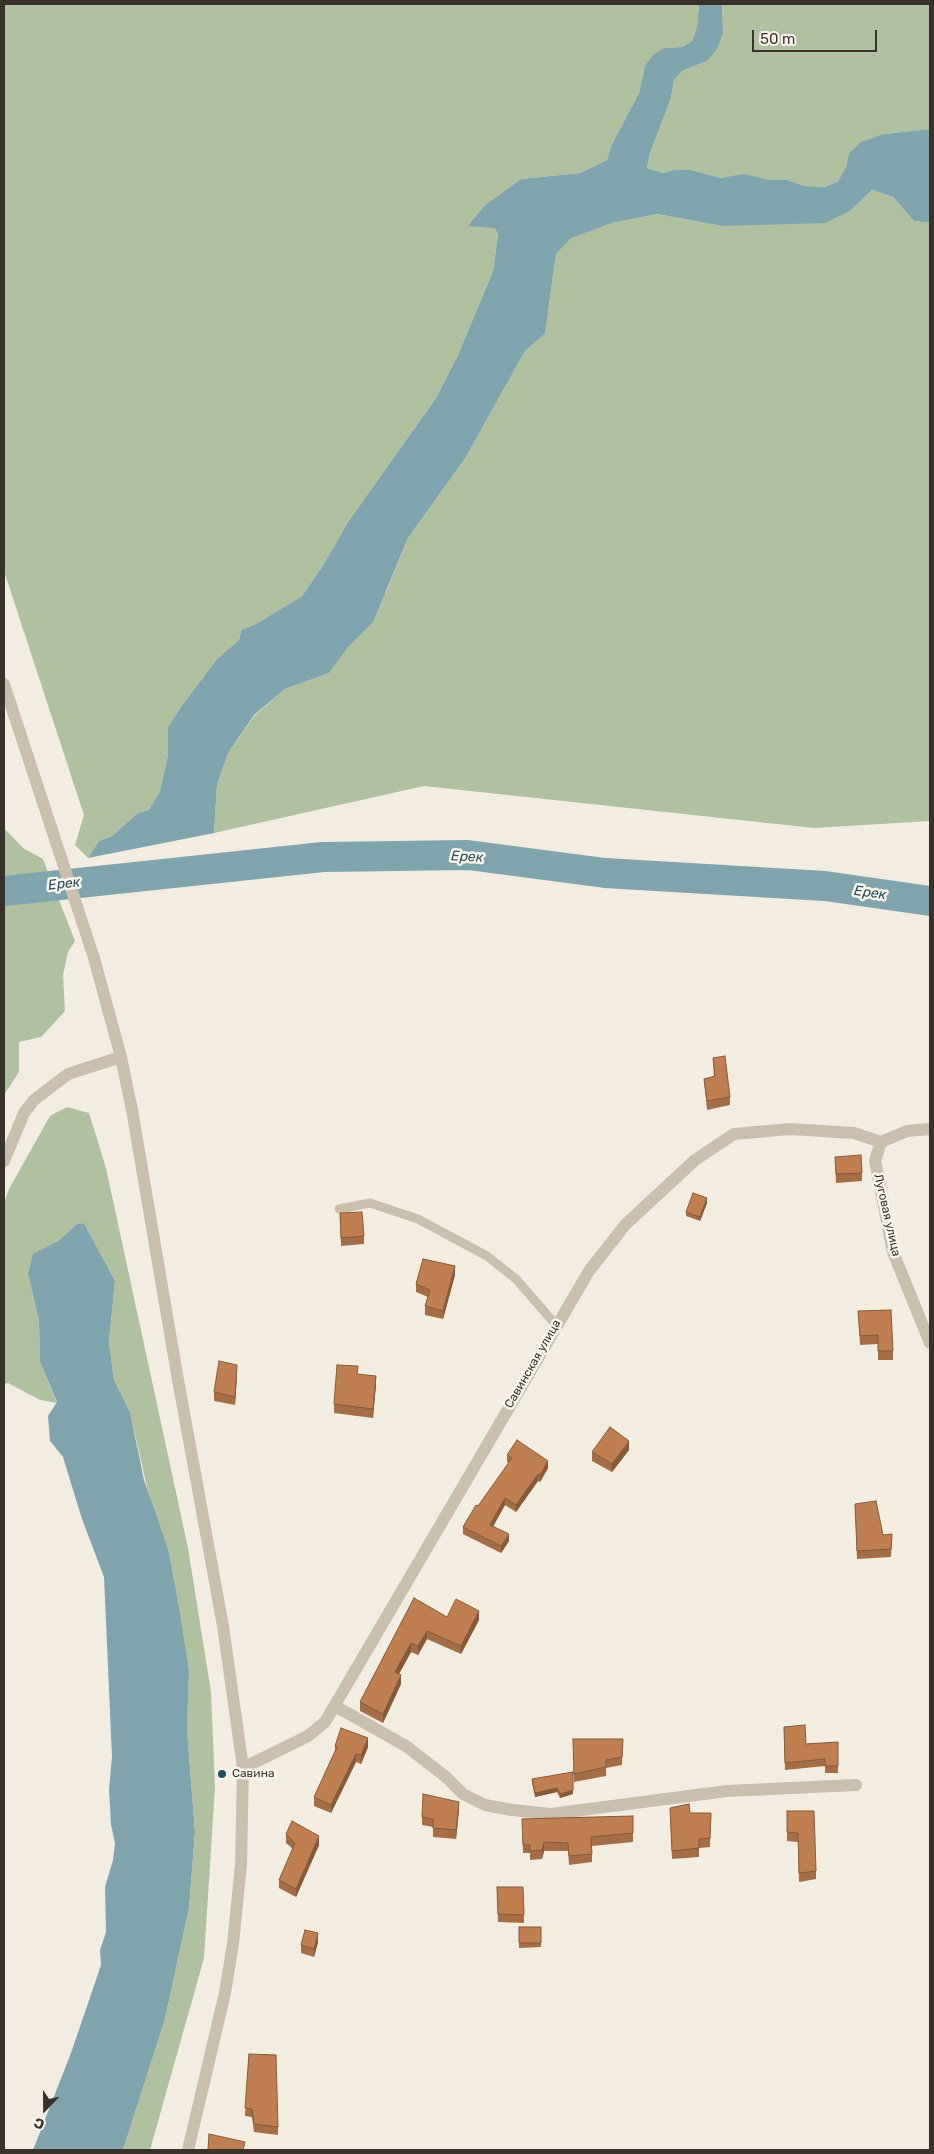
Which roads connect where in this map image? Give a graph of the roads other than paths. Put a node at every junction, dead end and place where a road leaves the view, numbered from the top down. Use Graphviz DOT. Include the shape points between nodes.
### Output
graph roads {
  1 [pos="4,684"];
  2 [pos="121,1057"];
  3 [pos="930,1129"];
  4 [pos="881,1142"];
  5 [pos="4,1161"];
  6 [pos="339,1209"];
  7 [pos="556,1325"];
  8 [pos="930,1343"];
  9 [pos="335,1706"];
  10 [pos="243,1768"];
  11 [pos="856,1785"];
  12 [pos="188,2150"];
  1 -- 2 [label="street" via="94,958"];
  2 -- 5 [label="street" via="68,1074 34,1100 24,1113"];
  2 -- 10 [label="street" via="222,1626"];
  3 -- 4 [label="street" via="907,1131"];
  4 -- 7 [label="street, Савинская улица" via="854,1133 790,1129 734,1134 695,1160 626,1225 589,1271"];
  4 -- 8 [label="street, Луговая улица" via="874,1161 893,1252"];
  6 -- 7 [label="lane" via="370,1203 427,1223 487,1256 516,1279"];
  7 -- 9 [label="street, Савинская улица"];
  9 -- 10 [label="street, Савинская улица" via="325,1722 308,1736"];
  9 -- 11 [label="street" via="406,1746 463,1794 485,1805 512,1810 551,1814 727,1791"];
  10 -- 12 [label="street" via="241,1864 226,1993"];
}
